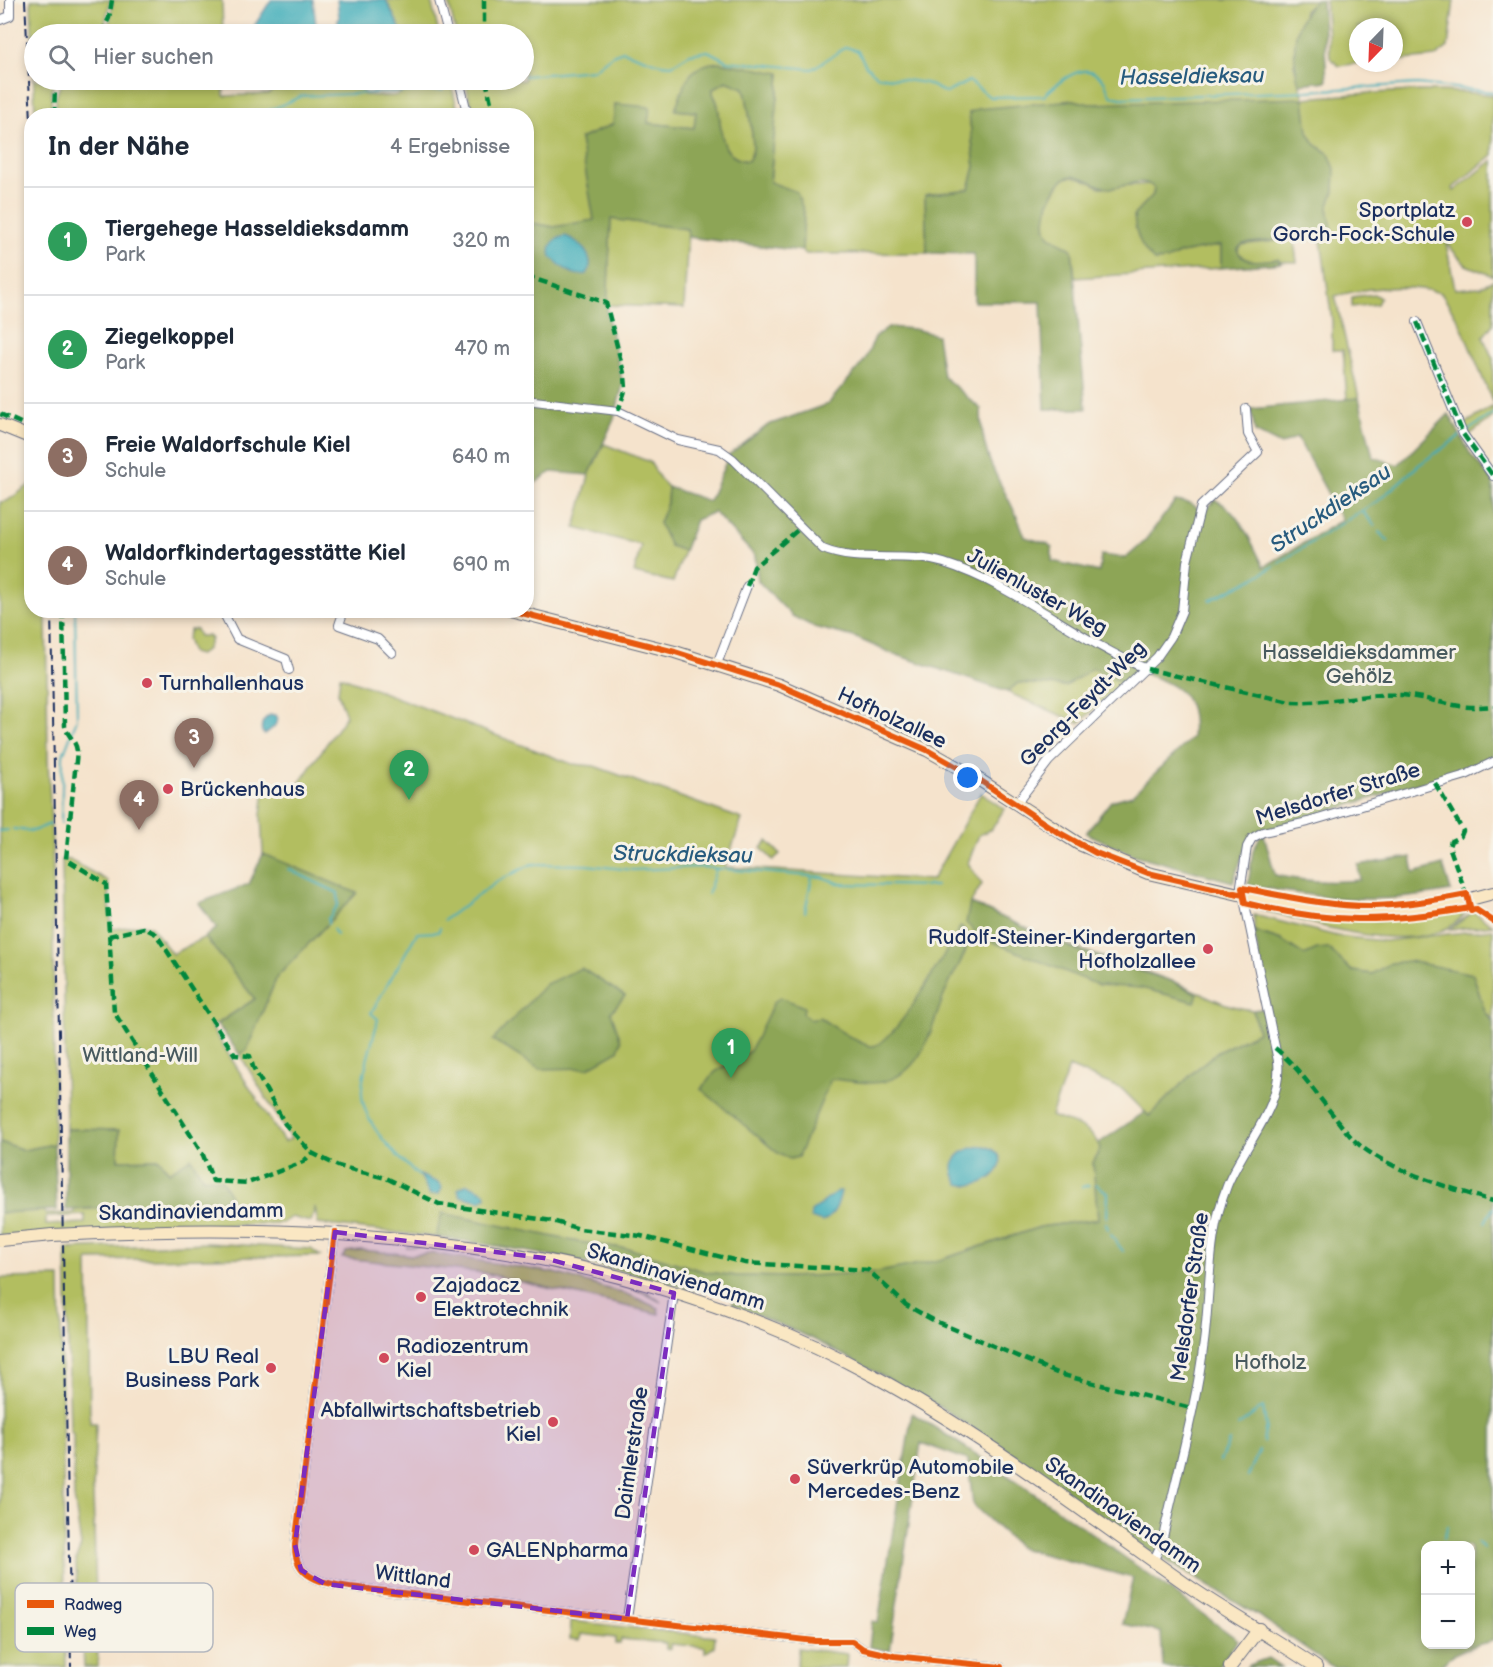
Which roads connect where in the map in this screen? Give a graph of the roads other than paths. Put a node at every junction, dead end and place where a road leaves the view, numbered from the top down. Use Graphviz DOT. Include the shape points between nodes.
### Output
graph roads {
  1 [pos="10,0"];
  2 [pos="439,0"];
  3 [pos="0,20"];
  4 [pos="445,24"];
  5 [pos="462,90"];
  6 [pos="466,108"];
  7 [pos="1418,322"];
  8 [pos="534,401"];
  9 [pos="1246,409"];
  10 [pos="0,425"];
  11 [pos="24,435"];
  12 [pos="1493,476"];
  13 [pos="747,586"];
  14 [pos="534,616"];
  15 [pos="226,618"];
  16 [pos="341,618"];
  17 [pos="392,653"];
  18 [pos="717,664"];
  19 [pos="1147,669"];
  20 [pos="289,670"];
  21 [pos="1493,762"];
  22 [pos="1016,804"];
  23 [pos="1493,893"];
  24 [pos="1243,895"];
  25 [pos="335,1232"];
  26 [pos="0,1240"];
  27 [pos="674,1293"];
  28 [pos="1154,1560"];
  29 [pos="627,1619"];
  30 [pos="1259,1629"];
  31 [pos="1001,1667"];
  32 [pos="1230,1667"];
  33 [pos="1316,1667"];
  1 -- 3 [label="street" via="10,16"];
  2 -- 4 [label="street"];
  5 -- 6 [label="street"];
  7 -- 12 [label="street" via="1460,429"];
  8 -- 19 [label="street, Julienluster Weg" via="618,411 678,440 719,449 823,549 840,554 908,556 945,563"];
  9 -- 19 [label="street, Georg-Feydt-Weg" via="1248,434 1258,452 1201,506 1187,562 1182,611 1171,637"];
  10 -- 11 [label="main road"];
  13 -- 18 [label="street"];
  14 -- 18 [label="main road, Hofholzallee"];
  15 -- 20 [label="street" via="237,639 286,659"];
  16 -- 17 [label="street" via="339,625 378,639"];
  18 -- 22 [label="main road, Hofholzallee" via="896,735 970,774"];
  19 -- 22 [label="street, Georg-Feydt-Weg" via="1049,761"];
  21 -- 24 [label="street, Melsdorfer Straße" via="1466,775 1263,832 1252,838 1247,847 1241,878"];
  22 -- 24 [label="main road, Hofholzallee" via="1109,859 1148,873"];
  23 -- 24 [label="main road, Hofholzallee" via="1437,908 1363,914 1321,912"];
  24 -- 28 [label="street, Melsdorfer Straße" via="1278,1061 1277,1087 1232,1175 1219,1214 1210,1256 1196,1391 1162,1542"];
  25 -- 26 [label="main road, Skandinaviendamm, bridge" via="167,1230"];
  25 -- 27 [label="main road, Skandinaviendamm" via="489,1248 544,1258"];
  25 -- 29 [label="street, Wittland" via="295,1545 301,1570 325,1584"];
  27 -- 28 [label="main road, Skandinaviendamm" via="763,1324 879,1379 988,1445"];
  27 -- 29 [label="street, Daimlerstraße"];
  28 -- 30 [label="main road, Skandinaviendamm"];
  29 -- 31 [label="street, Wittland" via="815,1641 852,1641 863,1649 894,1656"];
  30 -- 32 [label="main road"];
  30 -- 33 [label="main road, Skandinaviendamm"];
}
